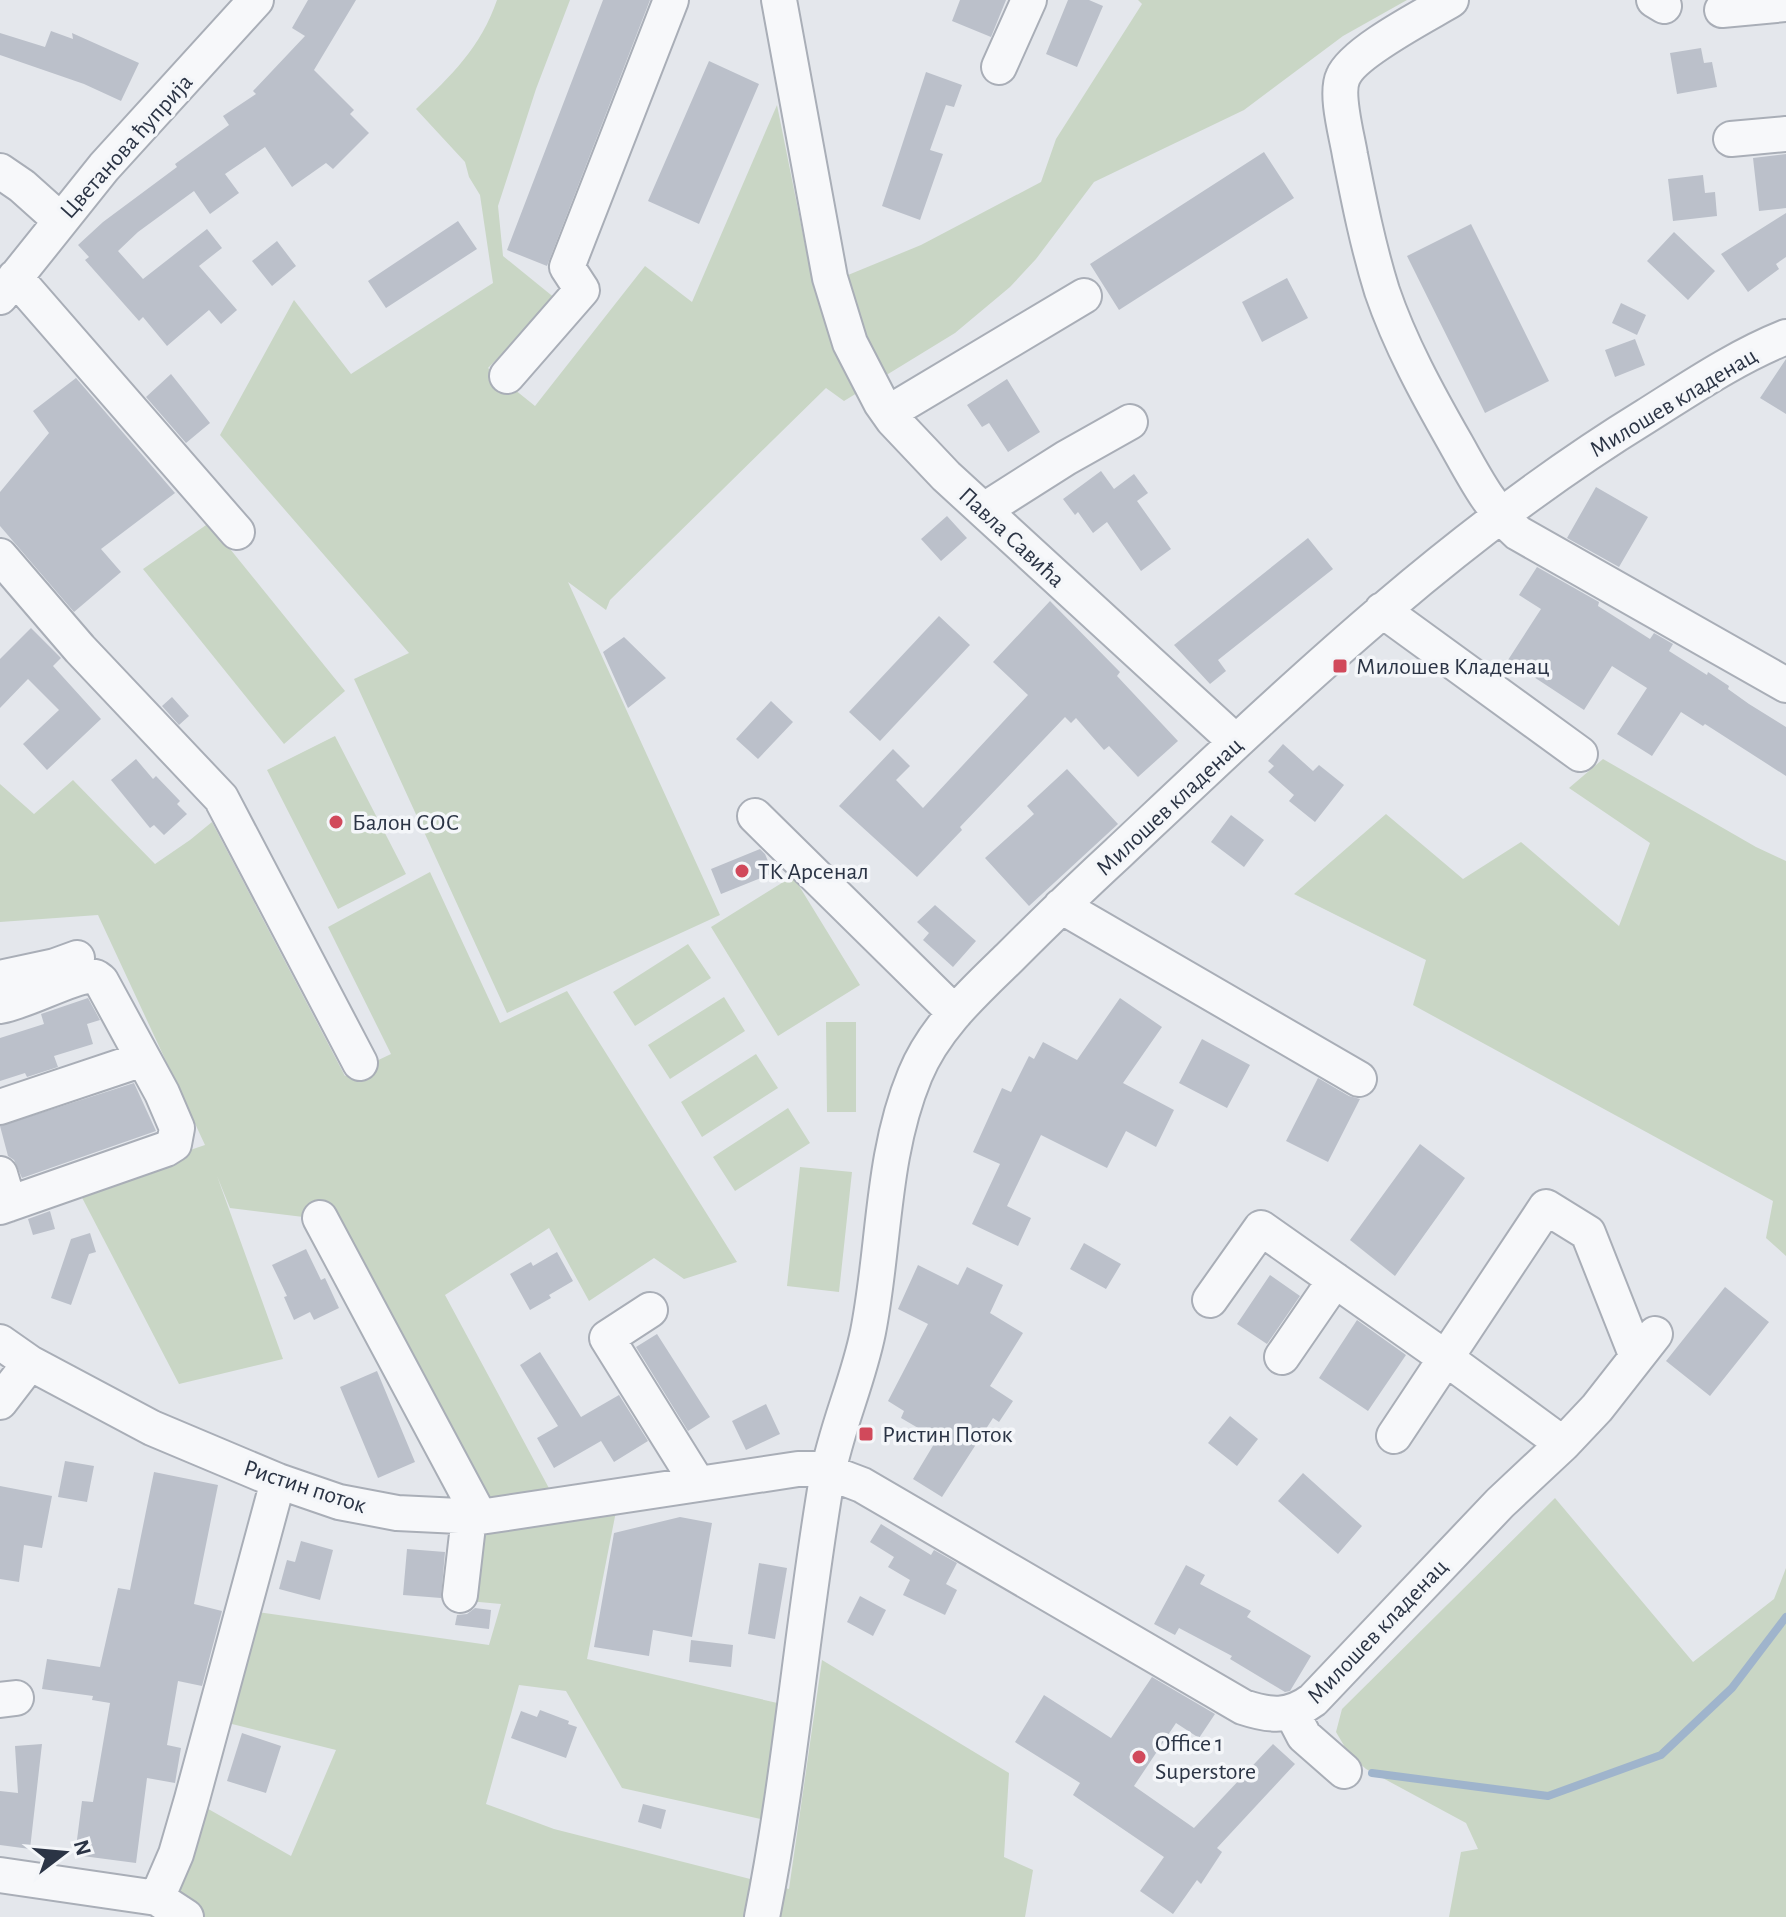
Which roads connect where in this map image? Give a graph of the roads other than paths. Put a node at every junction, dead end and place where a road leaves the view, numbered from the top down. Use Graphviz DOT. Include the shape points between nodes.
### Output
graph roads {
  1 [pos="256,0"];
  2 [pos="671,0"];
  3 [pos="779,0"];
  4 [pos="1029,0"];
  5 [pos="1451,0"];
  6 [pos="1786,4"];
  7 [pos="1722,10"];
  8 [pos="999,67"];
  9 [pos="1786,134"];
  10 [pos="1731,139"];
  11 [pos="0,171"];
  12 [pos="60,220"];
  13 [pos="7,287"];
  14 [pos="1084,296"];
  15 [pos="1786,337"];
  16 [pos="507,376"];
  17 [pos="888,413"];
  18 [pos="1130,422"];
  19 [pos="984,510"];
  20 [pos="1500,516"];
  21 [pos="237,532"];
  22 [pos="0,556"];
  23 [pos="1382,610"];
  24 [pos="1786,685"];
  25 [pos="1236,742"];
  26 [pos="1580,754"];
  27 [pos="755,816"];
  28 [pos="1061,906"];
  29 [pos="88,954"];
  30 [pos="0,978"];
  31 [pos="0,1006"];
  32 [pos="955,1013"];
  33 [pos="143,1059"];
  34 [pos="360,1063"];
  35 [pos="1359,1079"];
  36 [pos="0,1107"];
  37 [pos="3,1195"];
  38 [pos="320,1218"];
  39 [pos="1335,1280"];
  40 [pos="1210,1300"];
  41 [pos="650,1310"];
  42 [pos="0,1342"];
  43 [pos="1282,1357"];
  44 [pos="1447,1359"];
  45 [pos="30,1363"];
  46 [pos="0,1402"];
  47 [pos="1394,1436"];
  48 [pos="1563,1444"];
  49 [pos="828,1471"];
  50 [pos="278,1481"];
  51 [pos="698,1484"];
  52 [pos="475,1517"];
  53 [pos="460,1595"];
  54 [pos="1292,1713"];
  55 [pos="1344,1771"];
  56 [pos="0,1875"];
  57 [pos="157,1898"];
  58 [pos="186,1917"];
  59 [pos="762,1917"];
  1 -- 12 [label="street, Цветанова ћуприја"];
  2 -- 16 [label="street" via="567,267 582,290"];
  3 -- 17 [label="street, Павла Савића" via="835,296 850,343"];
  4 -- 8 [label="street"];
  5 -- 20 [label="street" via="1350,65 1341,98 1383,294 1421,382"];
  6 -- 7 [label="street"];
  9 -- 10 [label="street"];
  11 -- 12 [label="street"];
  12 -- 13 [label="street, Цветанова ћуприја"];
  13 -- 21 [label="street"];
  14 -- 17 [label="street"];
  15 -- 20 [label="street, Милошев кладенац" via="1731,362"];
  17 -- 19 [label="street, Павла Савића"];
  18 -- 19 [label="street"];
  19 -- 25 [label="street, Павла Савића"];
  20 -- 23 [label="street, Милошев кладенац"];
  20 -- 24 [label="street" via="1518,533"];
  22 -- 34 [label="street" via="221,798"];
  23 -- 25 [label="street, Милошев кладенац"];
  23 -- 26 [label="street"];
  25 -- 28 [label="street, Милошев кладенац"];
  27 -- 32 [label="street"];
  28 -- 32 [label="street, Милошев кладенац"];
  28 -- 35 [label="street"];
  29 -- 30 [label="street"];
  31 -- 33 [label="street" via="96,977"];
  32 -- 49 [label="street, Милошев кладенац" via="928,1048 898,1124 868,1334"];
  33 -- 36 [label="street"];
  33 -- 37 [label="street" via="177,1128 174,1144"];
  38 -- 52 [label="street"];
  39 -- 40 [label="street" via="1261,1228"];
  39 -- 43 [label="street"];
  39 -- 44 [label="street"];
  41 -- 51 [label="street" via="607,1338"];
  42 -- 45 [label="street, Ристин поток"];
  44 -- 47 [label="street"];
  44 -- 48 [label="street"];
  44 -- 48 [label="street, Милошев кладенац" via="1546,1207 1588,1233 1646,1346"];
  45 -- 46 [label="street"];
  45 -- 50 [label="street, Ристин поток" via="152,1428"];
  48 -- 54 [label="street, Милошев кладенац" via="1313,1700"];
  49 -- 51 [label="street, Ристин поток" via="812,1468"];
  49 -- 54 [label="street, Милошев кладенац" via="862,1485 1243,1707 1273,1715"];
  49 -- 59 [label="street, Милошев кладенац"];
  50 -- 52 [label="street, Ристин поток" via="339,1502 397,1513"];
  50 -- 57 [label="street" via="192,1799"];
  51 -- 52 [label="street, Ристин поток"];
  52 -- 53 [label="street"];
  54 -- 55 [label="street" via="1304,1736"];
  56 -- 57 [label="street"];
  57 -- 58 [label="street"];
}
